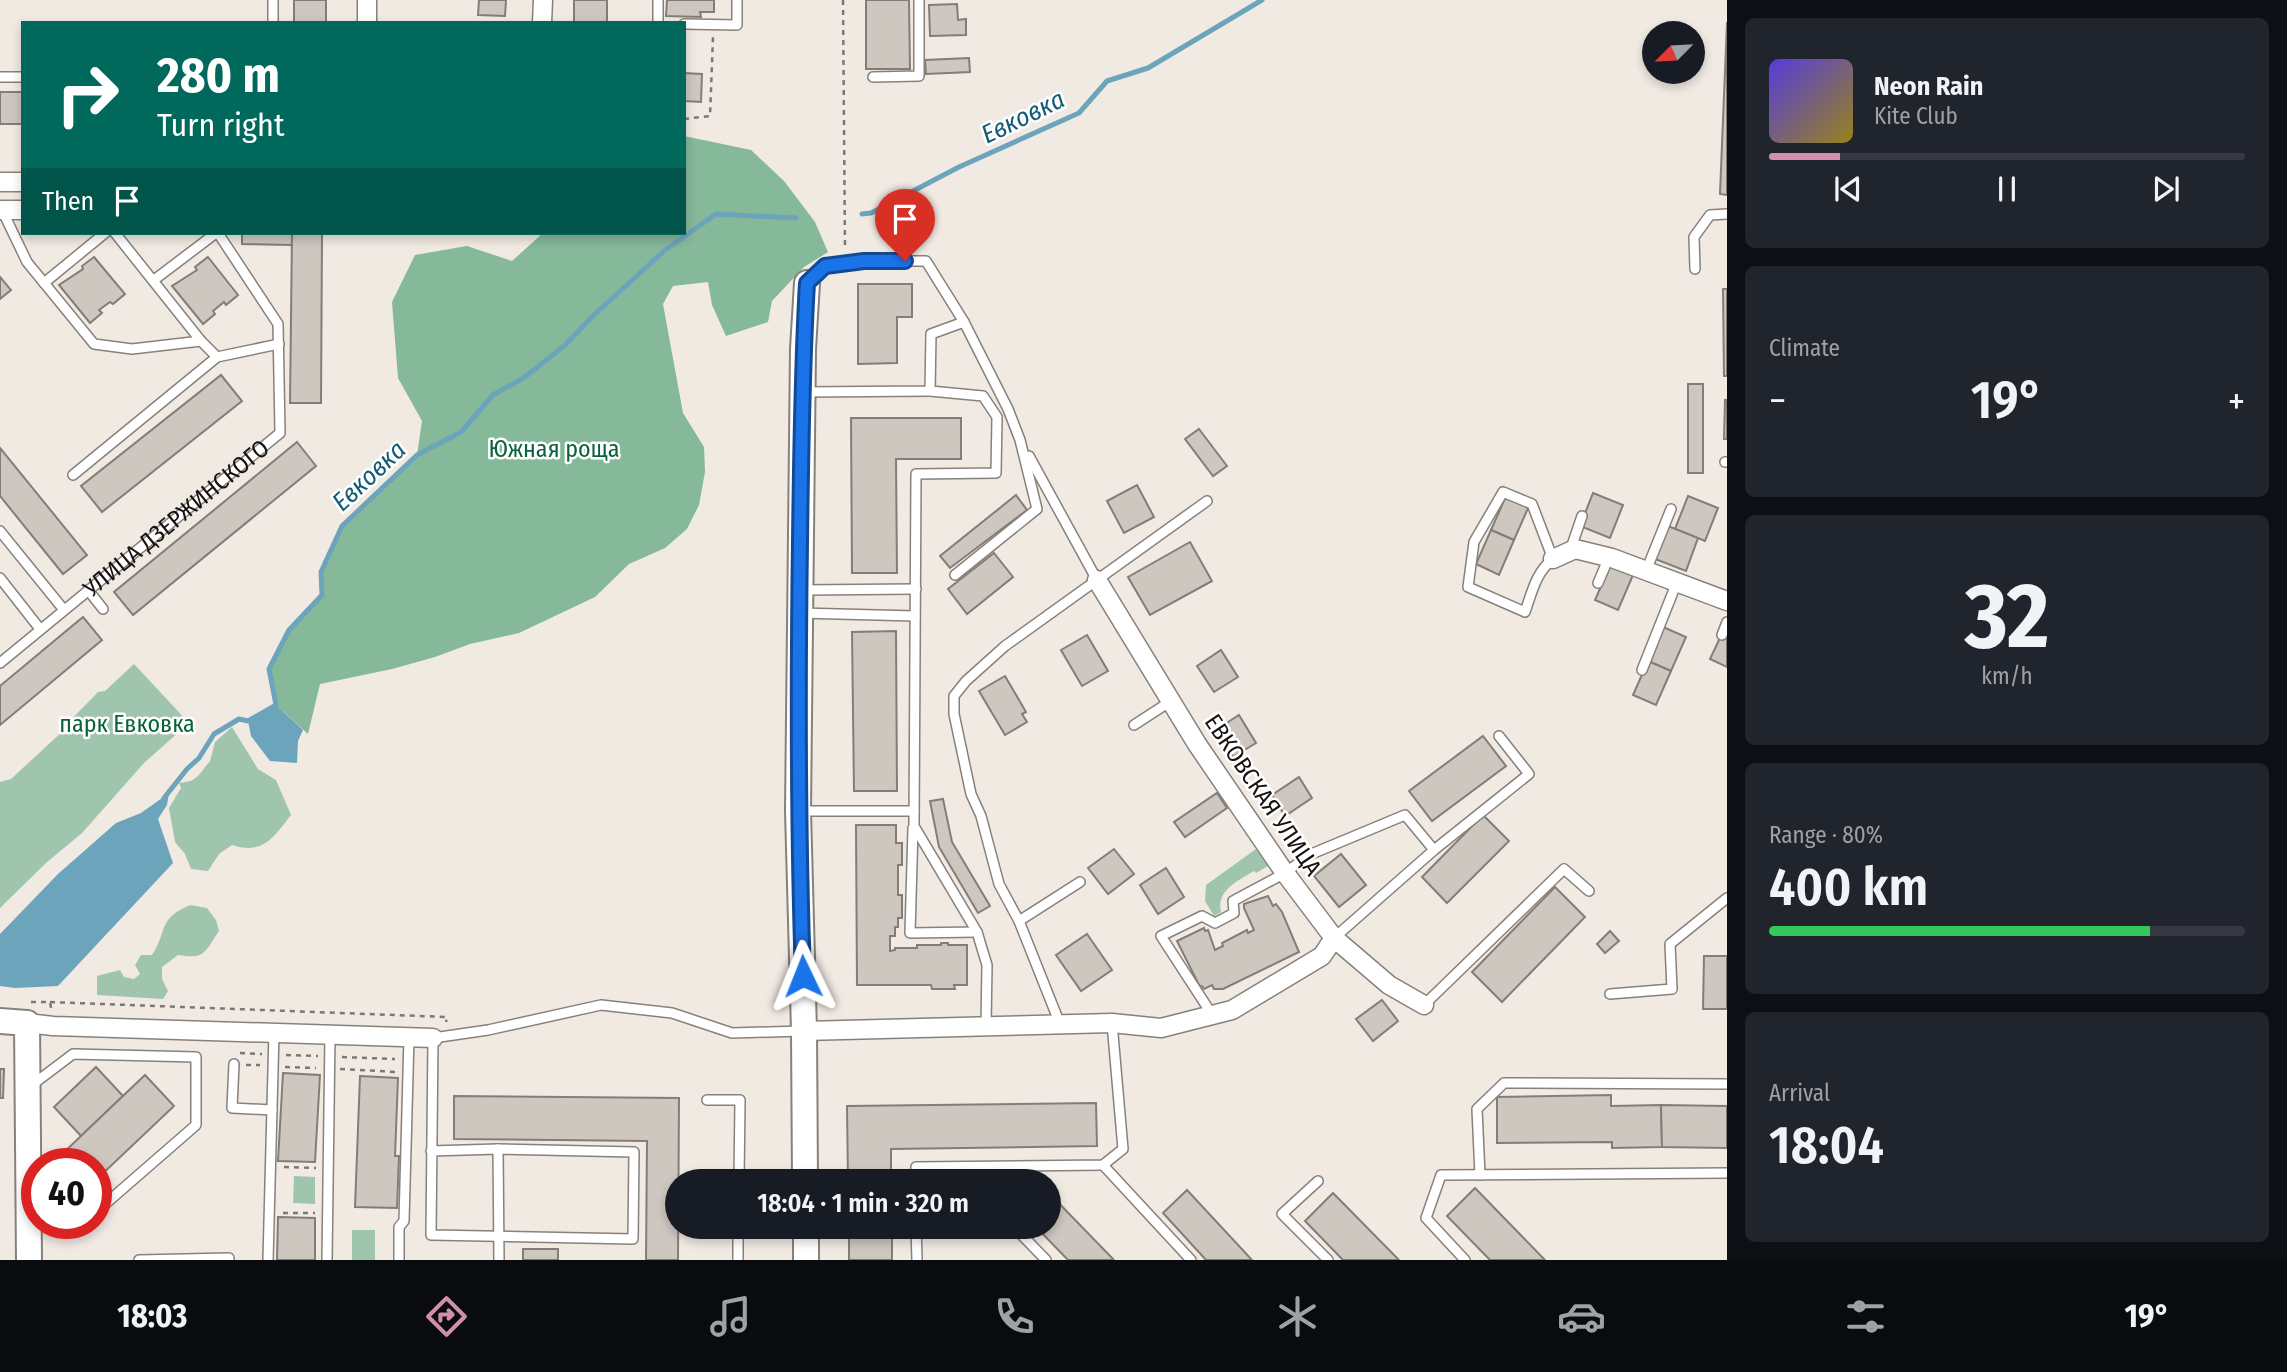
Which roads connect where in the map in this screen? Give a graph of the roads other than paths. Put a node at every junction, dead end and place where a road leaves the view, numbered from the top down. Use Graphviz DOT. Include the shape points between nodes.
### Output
graph roads {
  1 [pos="273,0"];
  2 [pos="367,0"];
  3 [pos="543,0"];
  4 [pos="659,0"];
  5 [pos="737,0"];
  6 [pos="919,0"];
  7 [pos="273,21"];
  8 [pos="367,21"];
  9 [pos="542,21"];
  10 [pos="658,21"];
  11 [pos="686,24"];
  12 [pos="0,77"];
  13 [pos="21,77"];
  14 [pos="873,77"];
  15 [pos="0,182"];
  16 [pos="21,182"];
  17 [pos="1,210"];
  18 [pos="21,210"];
  19 [pos="1727,214"];
  20 [pos="102,235"];
  21 [pos="117,235"];
  22 [pos="214,235"];
  23 [pos="218,235"];
  24 [pos="1695,269"];
  25 [pos="154,280"];
  26 [pos="44,283"];
  27 [pos="807,283"];
  28 [pos="964,321"];
  29 [pos="201,341"];
  30 [pos="279,344"];
  31 [pos="217,357"];
  32 [pos="995,383"];
  33 [pos="930,391"];
  34 [pos="802,392"];
  35 [pos="984,396"];
  36 [pos="1020,440"];
  37 [pos="73,475"];
  38 [pos="1207,501"];
  39 [pos="1671,509"];
  40 [pos="1582,516"];
  41 [pos="0,531"];
  42 [pos="1570,551"];
  43 [pos="1609,557"];
  44 [pos="1553,559"];
  45 [pos="1646,571"];
  46 [pos="955,575"];
  47 [pos="0,578"];
  48 [pos="1097,580"];
  49 [pos="1677,582"];
  50 [pos="1598,583"];
  51 [pos="916,589"];
  52 [pos="88,590"];
  53 [pos="1727,601"];
  54 [pos="799,602"];
  55 [pos="103,609"];
  56 [pos="64,610"];
  57 [pos="915,615"];
  58 [pos="1727,622"];
  59 [pos="40,629"];
  60 [pos="1721,635"];
  61 [pos="0,663"];
  62 [pos="1642,670"];
  63 [pos="1171,701"];
  64 [pos="1134,725"];
  65 [pos="1499,736"];
  66 [pos="798,811"];
  67 [pos="914,811"];
  68 [pos="914,826"];
  69 [pos="1434,850"];
  70 [pos="1285,873"];
  71 [pos="1080,881"];
  72 [pos="1589,891"];
  73 [pos="1727,899"];
  74 [pos="1019,921"];
  75 [pos="977,932"];
  76 [pos="1334,938"];
  77 [pos="1610,995"];
  78 [pos="1424,1004"];
  79 [pos="1214,1016"];
  80 [pos="0,1021"];
  81 [pos="27,1023"];
  82 [pos="1112,1023"];
  83 [pos="1060,1024"];
  84 [pos="986,1026"];
  85 [pos="804,1031"];
  86 [pos="274,1032"];
  87 [pos="330,1033"];
  88 [pos="409,1037"];
  89 [pos="440,1037"];
  90 [pos="234,1064"];
  91 [pos="1727,1084"];
  92 [pos="28,1088"];
  93 [pos="708,1100"];
  94 [pos="272,1110"];
  95 [pos="31,1148"];
  96 [pos="498,1149"];
  97 [pos="431,1151"];
  98 [pos="1103,1165"];
  99 [pos="739,1169"];
  100 [pos="805,1169"];
  101 [pos="916,1169"];
  102 [pos="1727,1173"];
  103 [pos="1480,1175"];
  104 [pos="1318,1181"];
  105 [pos="112,1198"];
  106 [pos="498,1237"];
  107 [pos="30,1239"];
  108 [pos="738,1239"];
  109 [pos="806,1239"];
  110 [pos="916,1239"];
  111 [pos="1026,1239"];
  112 [pos="29,1260"];
  113 [pos="139,1260"];
  114 [pos="229,1260"];
  115 [pos="268,1260"];
  116 [pos="327,1260"];
  117 [pos="399,1260"];
  118 [pos="499,1260"];
  119 [pos="738,1260"];
  120 [pos="806,1260"];
  121 [pos="916,1260"];
  122 [pos="1046,1260"];
  123 [pos="1191,1260"];
  124 [pos="1328,1260"];
  125 [pos="1465,1260"];
  1 -- 7 [label="lane"];
  2 -- 8 [label="street"];
  3 -- 9 [label="street"];
  4 -- 10 [label="lane"];
  5 -- 11 [label="lane" via="737,25"];
  6 -- 14 [label="lane" via="919,76"];
  12 -- 13 [label="lane"];
  15 -- 16 [label="street"];
  17 -- 18 [label="street"];
  17 -- 26 [label="lane" via="27,262"];
  19 -- 24 [label="lane" via="1710,215 1694,237"];
  20 -- 26 [label="lane"];
  21 -- 25 [label="lane"];
  22 -- 25 [label="lane"];
  23 -- 30 [label="lane, УЛИЦА ДЗЕРЖИНСКОГО" via="278,324"];
  25 -- 29 [label="lane"];
  26 -- 29 [label="lane" via="94,344 132,349"];
  27 -- 28 [label="lane" via="825,266 926,261"];
  27 -- 34 [label="street"];
  28 -- 32 [label="lane"];
  28 -- 33 [label="lane" via="931,334"];
  29 -- 31 [label="lane"];
  30 -- 31 [label="lane"];
  30 -- 52 [label="lane, УЛИЦА ДЗЕРЖИНСКОГО" via="280,433"];
  31 -- 37 [label="lane"];
  32 -- 35 [label="lane"];
  32 -- 36 [label="lane"];
  33 -- 34 [label="lane"];
  33 -- 35 [label="lane"];
  34 -- 54 [label="street"];
  35 -- 51 [label="lane" via="997,417 996,473 916,474"];
  36 -- 46 [label="lane" via="1037,509"];
  36 -- 48 [label="lane"];
  38 -- 48 [label="lane"];
  39 -- 45 [label="lane"];
  40 -- 42 [label="lane"];
  41 -- 56 [label="lane"];
  42 -- 43 [label="street"];
  42 -- 44 [label="street"];
  43 -- 45 [label="street"];
  43 -- 50 [label="lane"];
  44 -- 44 [label="lane" via="1538,575 1525,612 1468,587 1474,542 1503,492 1532,504"];
  45 -- 49 [label="street"];
  47 -- 59 [label="lane"];
  48 -- 63 [label="street, ЕВКОВСКАЯ УЛИЦА"];
  48 -- 74 [label="lane" via="1004,646 954,696 971,794 999,884"];
  49 -- 53 [label="street"];
  49 -- 62 [label="lane"];
  51 -- 54 [label="lane"];
  51 -- 57 [label="lane"];
  52 -- 55 [label="lane"];
  52 -- 56 [label="lane, УЛИЦА ДЗЕРЖИНСКОГО"];
  54 -- 57 [label="lane"];
  54 -- 66 [label="street"];
  56 -- 59 [label="lane, УЛИЦА ДЗЕРЖИНСКОГО"];
  57 -- 67 [label="lane"];
  58 -- 60 [label="lane"];
  59 -- 61 [label="lane, УЛИЦА ДЗЕРЖИНСКОГО"];
  63 -- 64 [label="lane"];
  63 -- 70 [label="street, ЕВКОВСКАЯ УЛИЦА"];
  65 -- 69 [label="lane" via="1530,774"];
  66 -- 67 [label="lane"];
  66 -- 85 [label="street"];
  67 -- 68 [label="lane"];
  68 -- 75 [label="lane"];
  68 -- 75 [label="lane" via="910,933"];
  69 -- 70 [label="lane" via="1405,815 1308,855"];
  69 -- 76 [label="lane"];
  70 -- 76 [label="street, ЕВКОВСКАЯ УЛИЦА"];
  70 -- 79 [label="lane" via="1233,901 1234,913 1215,923 1202,916 1161,936"];
  71 -- 74 [label="lane"];
  72 -- 78 [label="lane" via="1564,869"];
  73 -- 77 [label="lane" via="1670,944 1672,989"];
  74 -- 83 [label="lane"];
  75 -- 84 [label="lane" via="987,965"];
  76 -- 78 [label="street, ЕВКОВСКАЯ УЛИЦА" via="1389,985"];
  76 -- 79 [label="street" via="1322,956 1243,1004"];
  79 -- 82 [label="street" via="1161,1028"];
  80 -- 81 [label="street"];
  81 -- 86 [label="street"];
  81 -- 92 [label="street"];
  82 -- 83 [label="street"];
  82 -- 98 [label="lane" via="1123,1149"];
  83 -- 84 [label="street"];
  84 -- 85 [label="street"];
  85 -- 89 [label="lane" via="732,1032 672,1013 601,1005"];
  85 -- 100 [label="street"];
  86 -- 87 [label="street"];
  86 -- 94 [label="lane"];
  87 -- 88 [label="street"];
  87 -- 116 [label="lane"];
  88 -- 89 [label="street"];
  88 -- 117 [label="lane"];
  89 -- 97 [label="lane"];
  90 -- 94 [label="lane" via="232,1108"];
  91 -- 103 [label="lane" via="1504,1083 1477,1110"];
  92 -- 95 [label="street"];
  92 -- 105 [label="lane" via="73,1054 196,1057 196,1125"];
  93 -- 99 [label="lane" via="740,1100"];
  94 -- 115 [label="lane"];
  96 -- 97 [label="lane"];
  96 -- 106 [label="lane"];
  96 -- 106 [label="lane" via="634,1152 633,1239"];
  97 -- 106 [label="lane" via="431,1235"];
  98 -- 101 [label="lane"];
  98 -- 123 [label="lane"];
  102 -- 103 [label="lane"];
  103 -- 125 [label="lane" via="1441,1175 1426,1218"];
  104 -- 124 [label="lane" via="1282,1214"];
  106 -- 118 [label="lane"];
  107 -- 112 [label="street"];
  108 -- 119 [label="lane"];
  109 -- 120 [label="street"];
  110 -- 121 [label="lane"];
  111 -- 122 [label="lane"];
  113 -- 114 [label="lane"];
}
